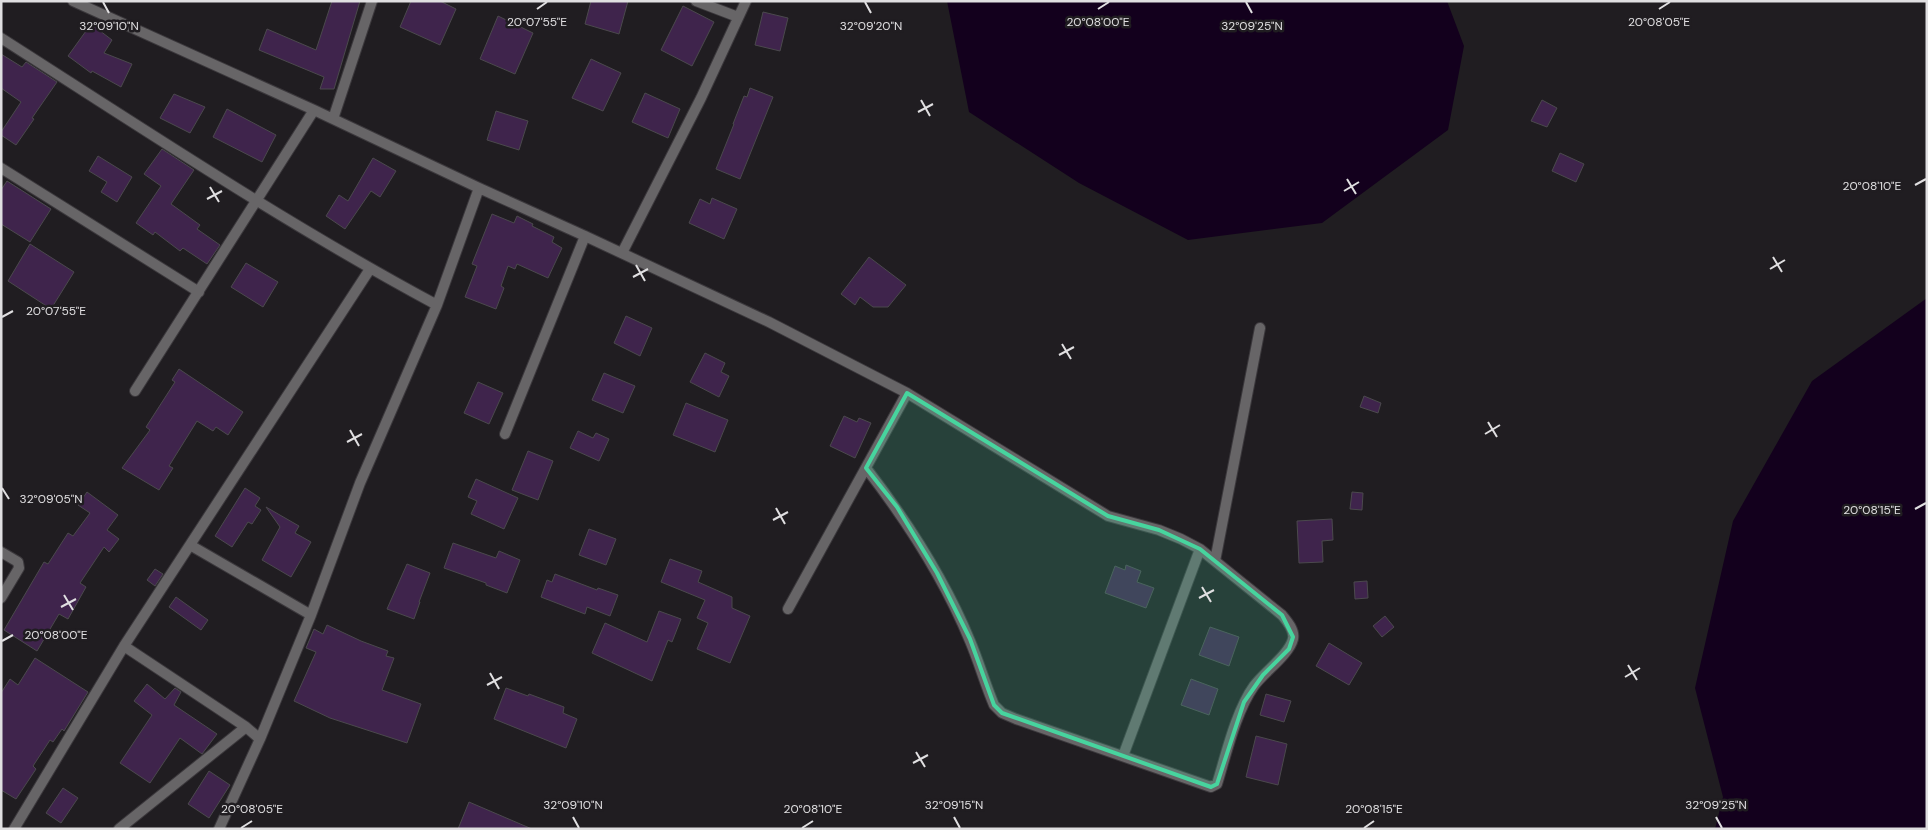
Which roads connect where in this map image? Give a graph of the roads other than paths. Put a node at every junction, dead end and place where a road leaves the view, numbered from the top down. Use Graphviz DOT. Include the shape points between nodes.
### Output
graph roads {
  1 [pos="73,1"];
  2 [pos="372,1"];
  3 [pos="696,1"];
  4 [pos="746,1"];
  5 [pos="738,17"];
  6 [pos="1,38"];
  7 [pos="314,110"];
  8 [pos="333,119"];
  9 [pos="1,168"];
  10 [pos="479,188"];
  11 [pos="255,201"];
  12 [pos="585,236"];
  13 [pos="622,253"];
  14 [pos="370,269"];
  15 [pos="199,292"];
  16 [pos="437,305"];
  17 [pos="1260,328"];
  18 [pos="135,391"];
  19 [pos="907,393"];
  20 [pos="505,434"];
  21 [pos="866,468"];
  22 [pos="190,546"];
  23 [pos="1200,549"];
  24 [pos="1,552"];
  25 [pos="1215,561"];
  26 [pos="1,598"];
  27 [pos="788,609"];
  28 [pos="311,615"];
  29 [pos="124,646"];
  30 [pos="246,727"];
  31 [pos="260,739"];
  32 [pos="1123,756"];
  33 [pos="14,829"];
  34 [pos="119,829"];
  35 [pos="219,829"];
  1 -- 7 [label="street"];
  2 -- 8 [label="street"];
  3 -- 5 [label="street"];
  4 -- 5 [label="street"];
  5 -- 13 [label="street" via="701,98"];
  6 -- 11 [label="street"];
  7 -- 8 [label="street"];
  7 -- 11 [label="street"];
  8 -- 10 [label="street"];
  9 -- 15 [label="street"];
  10 -- 12 [label="street"];
  10 -- 16 [label="street"];
  11 -- 14 [label="street"];
  11 -- 15 [label="street"];
  12 -- 13 [label="street"];
  12 -- 20 [label="street"];
  13 -- 19 [label="street" via="769,322"];
  14 -- 16 [label="street"];
  14 -- 22 [label="street"];
  15 -- 18 [label="street"];
  16 -- 28 [label="street" via="360,483"];
  17 -- 25 [label="street"];
  19 -- 21 [label="street"];
  19 -- 23 [label="street" via="1108,516 1159,530"];
  21 -- 27 [label="street"];
  21 -- 32 [label="street" via="897,507 937,573 970,639 994,705 1016,719"];
  22 -- 28 [label="street"];
  22 -- 29 [label="street"];
  23 -- 25 [label="street"];
  23 -- 32 [label="street"];
  24 -- 26 [label="street" via="18,562 19,568"];
  25 -- 32 [label="street" via="1282,614 1291,626 1293,637 1289,649 1263,675 1244,702 1214,787"];
  28 -- 31 [label="street"];
  29 -- 30 [label="street"];
  29 -- 33 [label="street"];
  30 -- 31 [label="street"];
  30 -- 34 [label="street"];
  31 -- 35 [label="street"];
}
